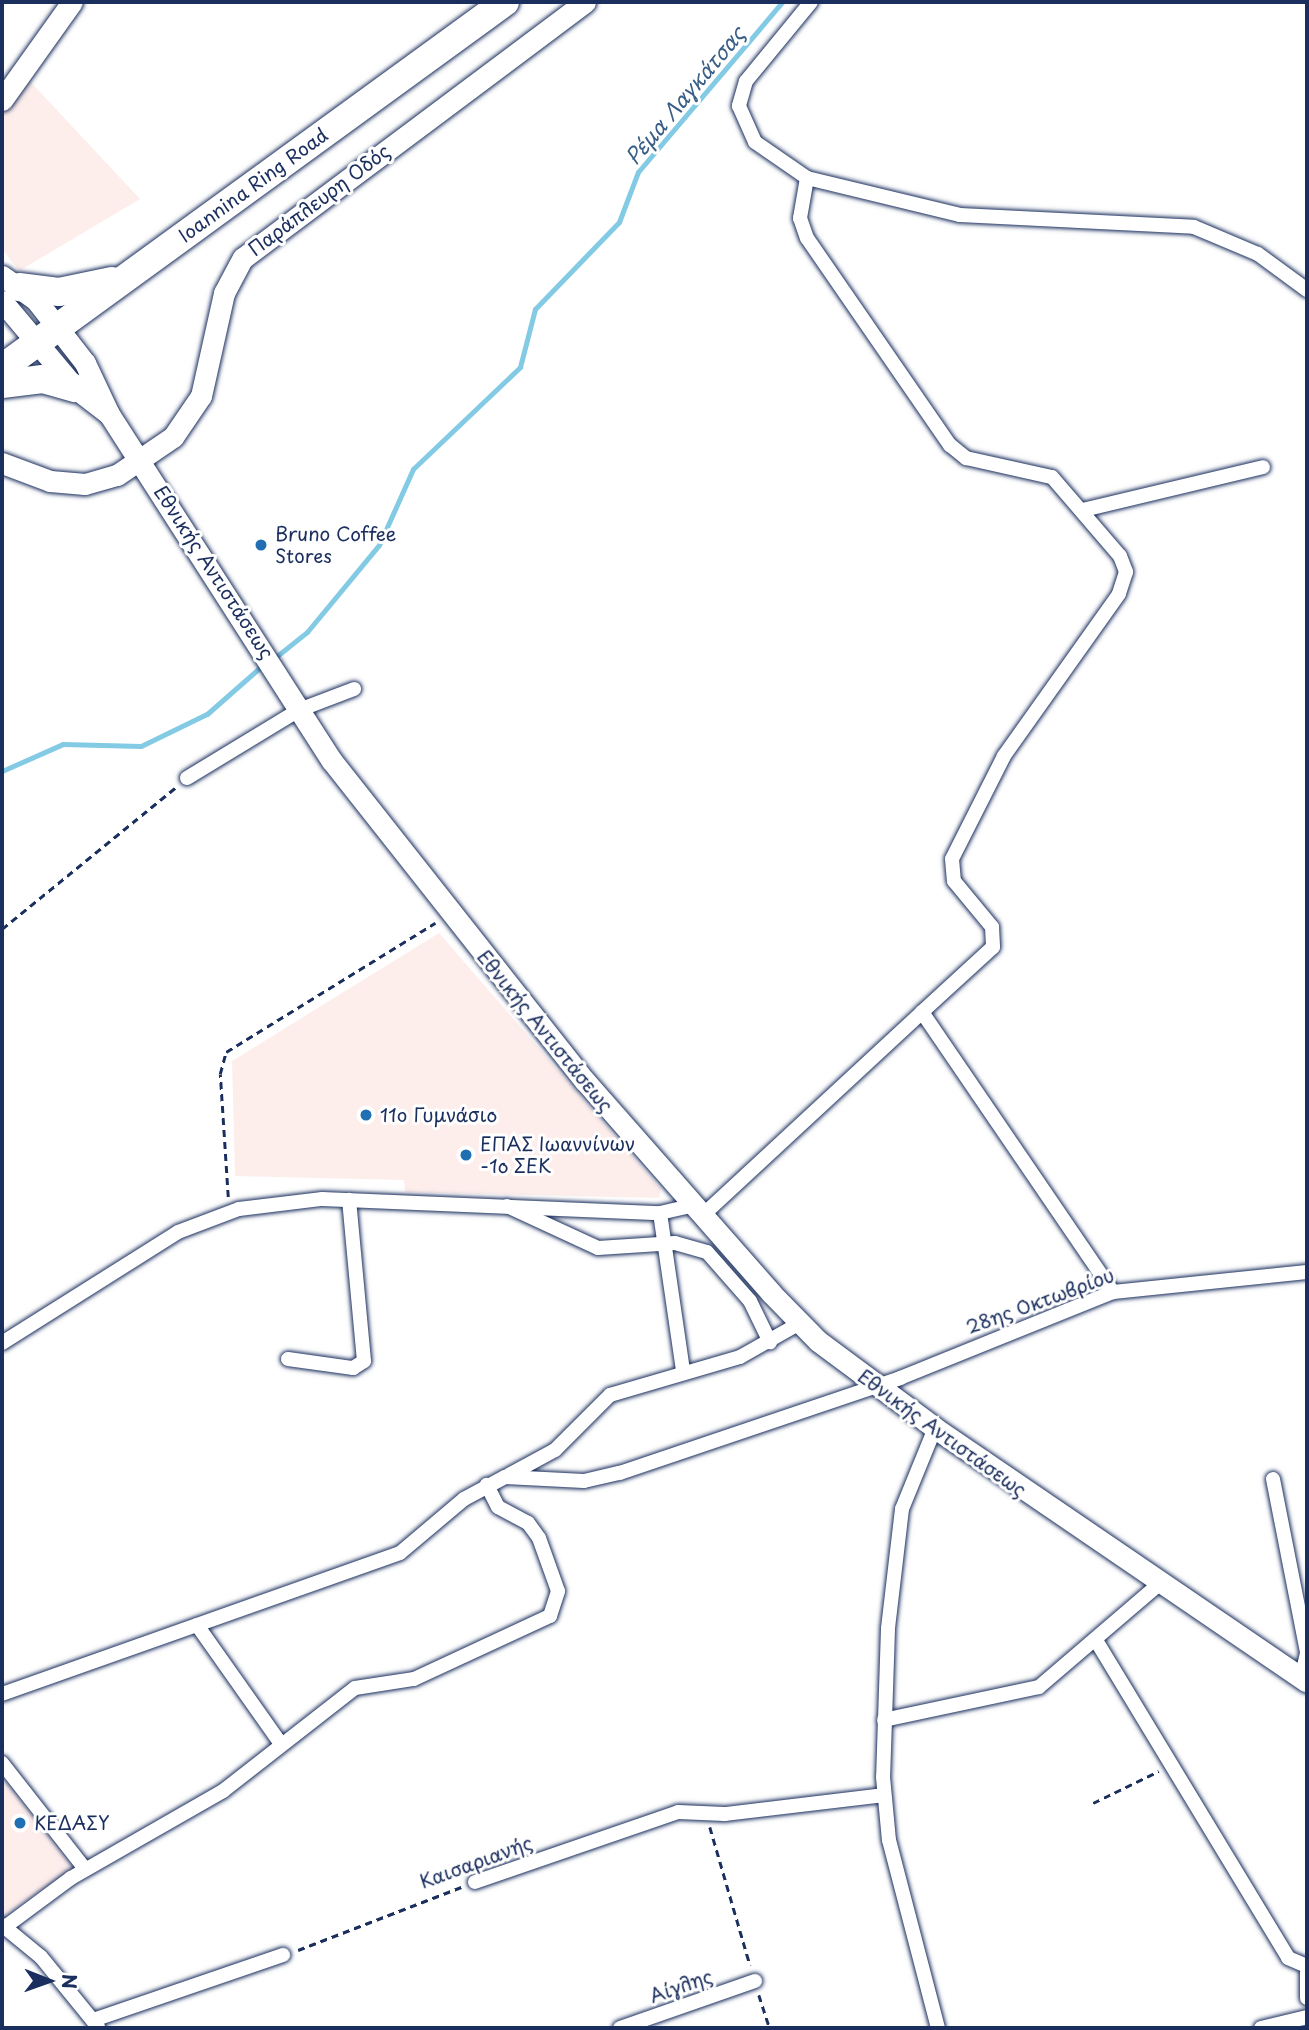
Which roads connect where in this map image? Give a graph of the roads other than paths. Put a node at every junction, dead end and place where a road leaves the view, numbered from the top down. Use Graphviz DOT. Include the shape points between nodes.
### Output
graph roads {
  1 [pos="72,2"];
  2 [pos="505,2"];
  3 [pos="585,2"];
  4 [pos="811,2"];
  5 [pos="2,100"];
  6 [pos="807,178"];
  7 [pos="131,274"];
  8 [pos="7,288"];
  9 [pos="1307,290"];
  10 [pos="58,327"];
  11 [pos="35,344"];
  12 [pos="2,368"];
  13 [pos="2,384"];
  14 [pos="75,388"];
  15 [pos="108,414"];
  16 [pos="141,460"];
  17 [pos="2,463"];
  18 [pos="1264,467"];
  19 [pos="1083,510"];
  20 [pos="354,689"];
  21 [pos="299,709"];
  22 [pos="187,778"];
  23 [pos="922,1013"];
  24 [pos="349,1200"];
  25 [pos="505,1205"];
  26 [pos="698,1210"];
  27 [pos="660,1213"];
  28 [pos="664,1244"];
  29 [pos="1307,1272"];
  30 [pos="1113,1292"];
  31 [pos="800,1323"];
  32 [pos="770,1342"];
  33 [pos="2,1343"];
  34 [pos="288,1359"];
  35 [pos="683,1370"];
  36 [pos="877,1385"];
  37 [pos="935,1428"];
  38 [pos="505,1477"];
  39 [pos="1273,1479"];
  40 [pos="487,1485"];
  41 [pos="1159,1584"];
  42 [pos="197,1625"];
  43 [pos="1097,1642"];
  44 [pos="1304,1680"];
  45 [pos="2,1694"];
  46 [pos="884,1720"];
  47 [pos="281,1744"];
  48 [pos="2,1763"];
  49 [pos="884,1796"];
  50 [pos="85,1869"];
  51 [pos="475,1882"];
  52 [pos="3,1926"];
  53 [pos="283,1955"];
  54 [pos="1307,1969"];
  55 [pos="755,1981"];
  56 [pos="1307,1998"];
  57 [pos="1307,2017"];
  58 [pos="96,2024"];
  59 [pos="620,2028"];
  60 [pos="938,2028"];
  61 [pos="1261,2028"];
  1 -- 5 [label="street"];
  2 -- 7 [label="highway, Ioannina Ring Road"];
  3 -- 16 [label="street, Παράπλευρη Οδός" via="256,244 224,293 194,412"];
  4 -- 6 [label="street" via="746,81 739,106 755,142"];
  6 -- 9 [label="street" via="960,215 1194,227 1258,254"];
  6 -- 19 [label="street" via="800,218 807,239 950,445 966,458 1040,471"];
  7 -- 8 [label="highway" via="79,290"];
  7 -- 10 [label="highway, Ioannina Ring Road"];
  8 -- 10 [label="street, Εθνικής Αντιστάσεως"];
  8 -- 11 [label="street, Εθνικής Αντιστάσεως"];
  10 -- 11 [label="highway, Ioannina Ring Road"];
  10 -- 15 [label="street, Εθνικής Αντιστάσεως" via="95,378"];
  11 -- 12 [label="highway, Ioannina Ring Road"];
  11 -- 14 [label="street, Εθνικής Αντιστάσεως"];
  13 -- 14 [label="highway" via="43,379"];
  14 -- 15 [label="street, Εθνικής Αντιστάσεως"];
  15 -- 16 [label="street, Εθνικής Αντιστάσεως"];
  16 -- 17 [label="street, Παράπλευρη Οδός" via="85,484 50,481"];
  16 -- 21 [label="street, Εθνικής Αντιστάσεως"];
  18 -- 19 [label="street"];
  19 -- 23 [label="street" via="1123,561 1124,586 1004,756 952,859 954,881 992,927 993,947"];
  20 -- 21 [label="street"];
  21 -- 22 [label="street"];
  21 -- 26 [label="street, Εθνικής Αντιστάσεως" via="449,913"];
  23 -- 26 [label="street"];
  23 -- 30 [label="street"];
  24 -- 25 [label="street"];
  24 -- 33 [label="street" via="229,1211 178,1232"];
  24 -- 34 [label="street" via="364,1361 353,1368"];
  25 -- 27 [label="street"];
  25 -- 28 [label="street" via="589,1246 626,1250"];
  26 -- 27 [label="street"];
  26 -- 31 [label="street, Εθνικής Αντιστάσεως"];
  27 -- 28 [label="street"];
  28 -- 32 [label="street" via="689,1244 717,1260 750,1300"];
  28 -- 35 [label="street"];
  29 -- 30 [label="street, 28ης Οκτωβρίου"];
  30 -- 36 [label="street, 28ης Οκτωβρίου"];
  31 -- 32 [label="street"];
  31 -- 36 [label="street, Εθνικής Αντιστάσεως"];
  32 -- 35 [label="street" via="740,1357"];
  35 -- 38 [label="street" via="610,1395 555,1450"];
  36 -- 37 [label="street, Εθνικής Αντιστάσεως"];
  36 -- 38 [label="street, 28ης Οκτωβρίου" via="597,1480"];
  37 -- 41 [label="street, Εθνικής Αντιστάσεως"];
  37 -- 46 [label="street" via="902,1509"];
  38 -- 40 [label="street"];
  39 -- 44 [label="street" via="1307,1653"];
  40 -- 42 [label="street" via="400,1553"];
  40 -- 47 [label="street" via="498,1507 536,1531 555,1579 553,1612 414,1679 360,1685"];
  41 -- 43 [label="street"];
  41 -- 44 [label="street, Εθνικής Αντιστάσεως"];
  42 -- 45 [label="street"];
  42 -- 47 [label="street"];
  43 -- 46 [label="street" via="1030,1691"];
  43 -- 54 [label="street" via="1287,1958"];
  46 -- 49 [label="street"];
  47 -- 50 [label="street" via="223,1791"];
  48 -- 50 [label="street"];
  49 -- 51 [label="street, Καισαριανής" via="670,1814"];
  49 -- 60 [label="street"];
  50 -- 52 [label="street"];
  52 -- 58 [label="street" via="41,1957"];
  53 -- 58 [label="street"];
  54 -- 56 [label="street"];
  55 -- 59 [label="street, Αίγλης"];
  57 -- 61 [label="street"];
}
